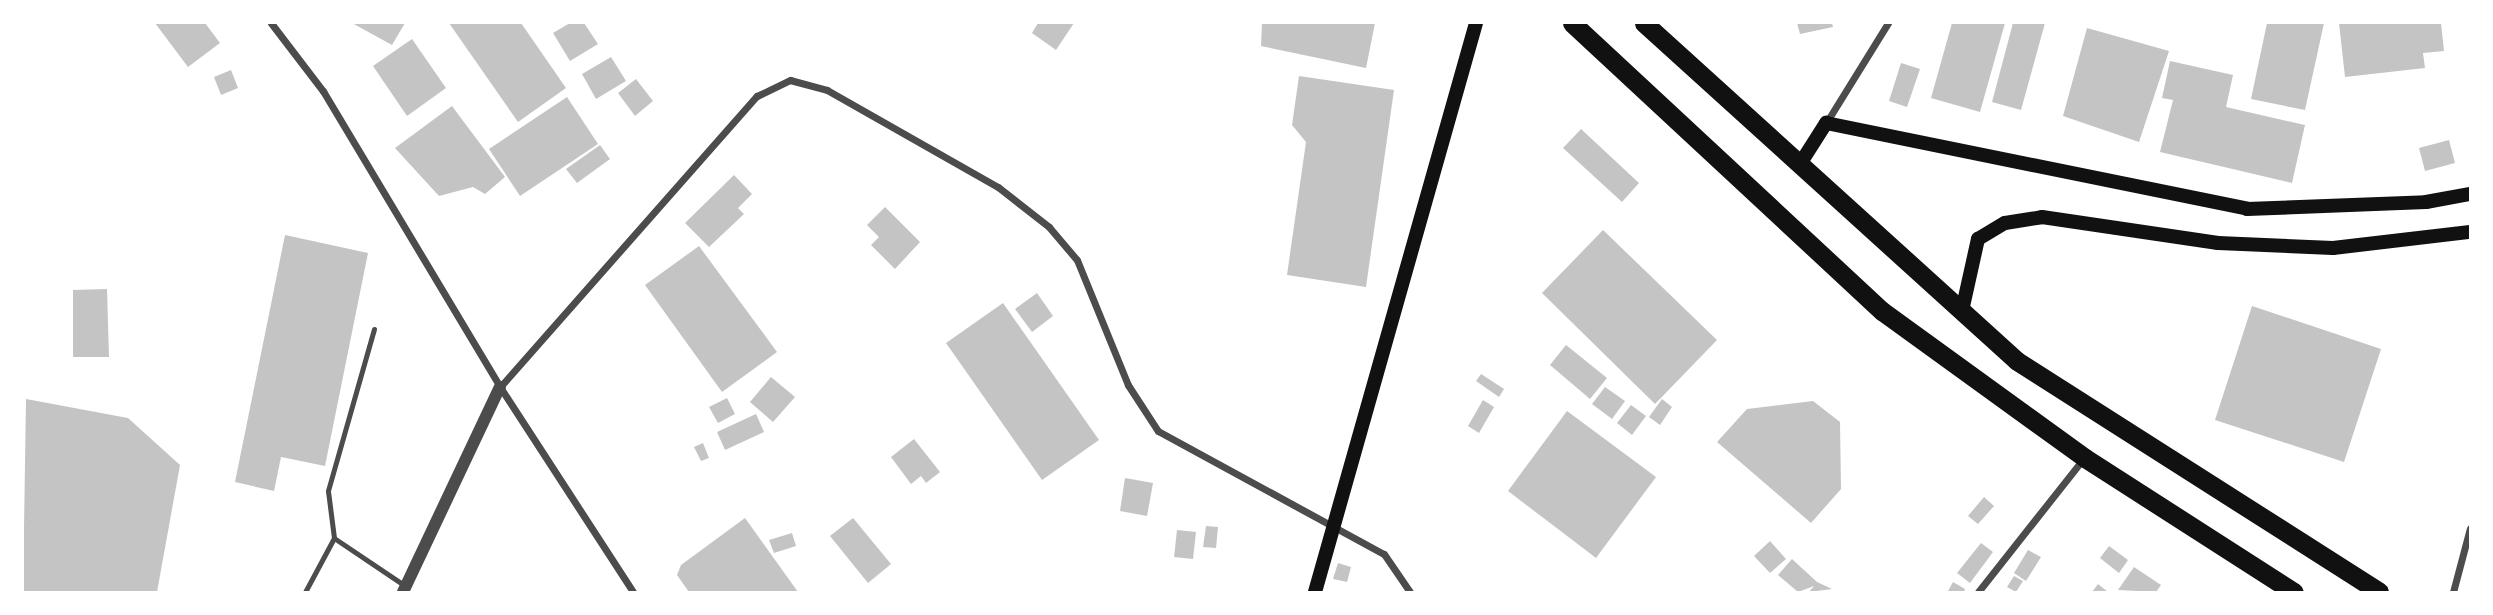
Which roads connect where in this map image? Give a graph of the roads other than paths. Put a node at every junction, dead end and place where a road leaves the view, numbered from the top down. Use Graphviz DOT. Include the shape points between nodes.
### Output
graph roads {
  1 [pos="1476,23"];
  2 [pos="1572,23"];
  3 [pos="1644,23"];
  4 [pos="1888,23"];
  5 [pos="274,24"];
  6 [pos="1826,122"];
  7 [pos="1800,164"];
  8 [pos="2470,194"];
  9 [pos="2470,232"];
  10 [pos="1962,311"];
  11 [pos="374,328"];
  12 [pos="500,387"];
  13 [pos="2085,458"];
  14 [pos="1331,523"];
  15 [pos="2470,528"];
  16 [pos="334,538"];
  17 [pos="405,589"];
  18 [pos="305,592"];
  19 [pos="633,592"];
  20 [pos="1315,592"];
  21 [pos="1410,592"];
  22 [pos="1978,592"];
  23 [pos="2294,592"];
  24 [pos="2378,592"];
  25 [pos="2453,592"];
  1 -- 14 [label="main road"];
  2 -- 13 [label="highway" via="1650,101 1740,174 1882,311"];
  3 -- 7 [label="highway"];
  4 -- 6 [label="street"];
  5 -- 12 [label="street" via="323,91"];
  6 -- 7 [label="main road"];
  6 -- 8 [label="main road" via="2247,209 2426,202"];
  7 -- 10 [label="highway"];
  9 -- 10 [label="main road" via="2333,248 2218,243 2042,217 2005,223 1978,239"];
  10 -- 24 [label="highway" via="2017,361"];
  11 -- 16 [label="lane" via="328,491"];
  12 -- 14 [label="street" via="757,96 790,80 828,90 998,187 1049,228 1077,260 1128,385 1158,430"];
  12 -- 17 [label="street"];
  12 -- 19 [label="street"];
  13 -- 22 [label="street"];
  13 -- 23 [label="highway"];
  14 -- 20 [label="main road"];
  14 -- 21 [label="street" via="1384,554"];
  15 -- 25 [label="street"];
  16 -- 17 [label="lane"];
  16 -- 18 [label="lane"];
}
